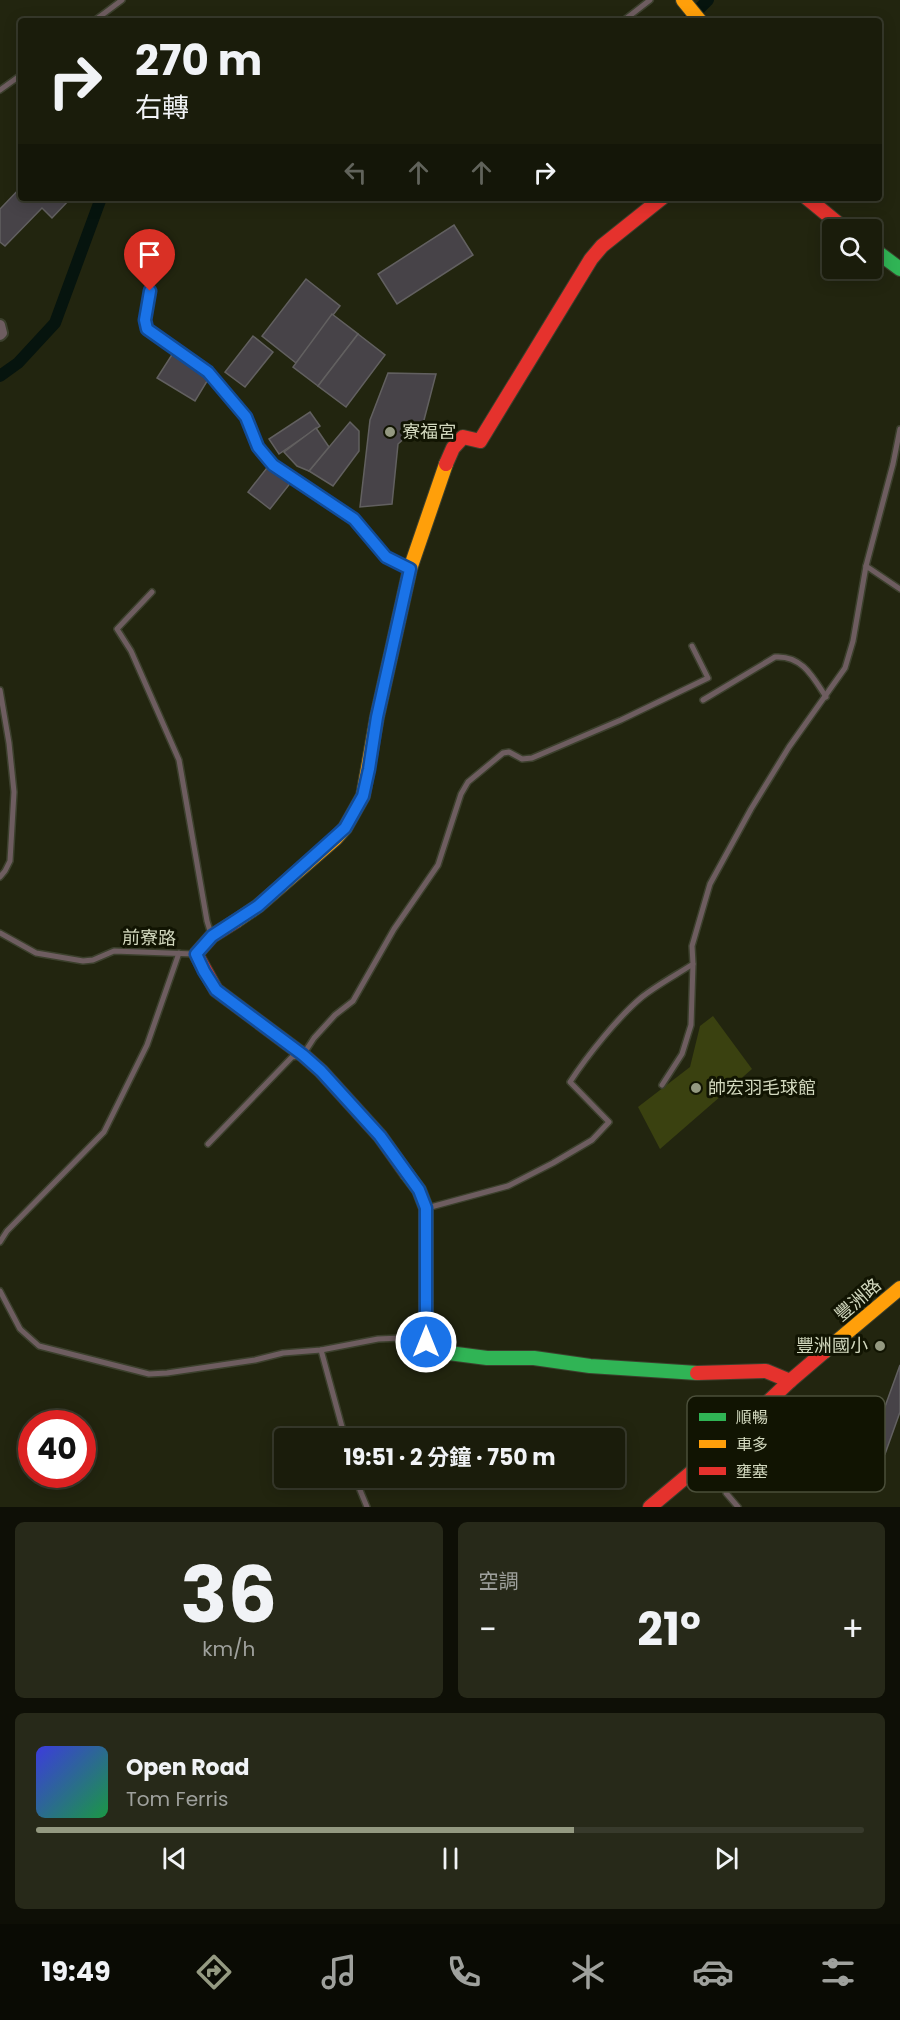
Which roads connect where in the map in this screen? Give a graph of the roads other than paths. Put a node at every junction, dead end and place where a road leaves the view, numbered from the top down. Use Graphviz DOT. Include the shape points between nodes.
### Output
graph roads {
  1 [pos="122,0"];
  2 [pos="650,0"];
  3 [pos="685,2"];
  4 [pos="98,18"];
  5 [pos="627,18"];
  6 [pos="698,18"];
  7 [pos="18,77"];
  8 [pos="0,90"];
  9 [pos="658,201"];
  10 [pos="810,201"];
  11 [pos="832,219"];
  12 [pos="882,256"];
  13 [pos="900,269"];
  14 [pos="150,291"];
  15 [pos="0,325"];
  16 [pos="0,335"];
  17 [pos="900,429"];
  18 [pos="866,566"];
  19 [pos="410,569"];
  20 [pos="900,590"];
  21 [pos="152,592"];
  22 [pos="692,646"];
  23 [pos="0,690"];
  24 [pos="826,696"];
  25 [pos="703,700"];
  26 [pos="0,877"];
  27 [pos="0,933"];
  28 [pos="212,936"];
  29 [pos="179,953"];
  30 [pos="196,954"];
  31 [pos="693,964"];
  32 [pos="303,1055"];
  33 [pos="662,1085"];
  34 [pos="208,1144"];
  35 [pos="426,1208"];
  36 [pos="0,1242"];
  37 [pos="900,1288"];
  38 [pos="0,1292"];
  39 [pos="426,1342"];
  40 [pos="321,1350"];
  41 [pos="790,1381"];
  42 [pos="774,1396"];
  43 [pos="342,1428"];
  44 [pos="687,1476"];
  45 [pos="359,1488"];
  46 [pos="726,1492"];
  47 [pos="367,1507"];
  48 [pos="650,1507"];
  49 [pos="738,1507"];
  1 -- 4 [label="lane"];
  2 -- 5 [label="lane"];
  3 -- 6 [label="street"];
  7 -- 8 [label="lane"];
  9 -- 19 [label="street" via="591,259 480,441 463,438 453,448"];
  10 -- 11 [label="street"];
  12 -- 13 [label="street"];
  14 -- 19 [label="lane" via="147,329 208,372 246,417 258,447 273,465 354,519 386,557"];
  15 -- 16 [label="street"];
  17 -- 18 [label="lane"];
  18 -- 20 [label="lane"];
  18 -- 24 [label="lane" via="845,668"];
  19 -- 28 [label="street" via="363,796 334,839 258,906"];
  21 -- 28 [label="lane" via="117,629 131,651 179,760"];
  22 -- 32 [label="lane" via="708,678 532,758 503,753 468,782 438,866 394,929 353,1001 335,1015"];
  23 -- 26 [label="lane" via="14,792 10,861"];
  24 -- 25 [label="lane" via="805,667 782,656"];
  24 -- 31 [label="lane" via="789,747 710,884 692,946"];
  27 -- 29 [label="lane, 前寮路" via="36,952 83,961 114,951"];
  28 -- 30 [label="street"];
  29 -- 30 [label="lane, 前寮路"];
  29 -- 36 [label="lane" via="147,1045 104,1132"];
  30 -- 32 [label="street" via="216,990"];
  31 -- 33 [label="lane" via="692,1025 682,1053"];
  31 -- 35 [label="lane" via="642,997 570,1082 609,1122 592,1140 508,1186"];
  32 -- 34 [label="lane" via="292,1057"];
  32 -- 35 [label="street" via="380,1136 419,1190"];
  35 -- 39 [label="street"];
  37 -- 41 [label="street, 豐洲路"];
  38 -- 40 [label="lane" via="20,1329 39,1346 143,1372 167,1373"];
  39 -- 40 [label="lane" via="384,1338"];
  39 -- 41 [label="street" via="441,1352 487,1358 534,1358 590,1366 694,1372 766,1371"];
  40 -- 43 [label="lane"];
  41 -- 42 [label="street, 豐洲路"];
  44 -- 48 [label="street, 豐洲路"];
  45 -- 47 [label="lane"];
  46 -- 49 [label="lane"];
}
